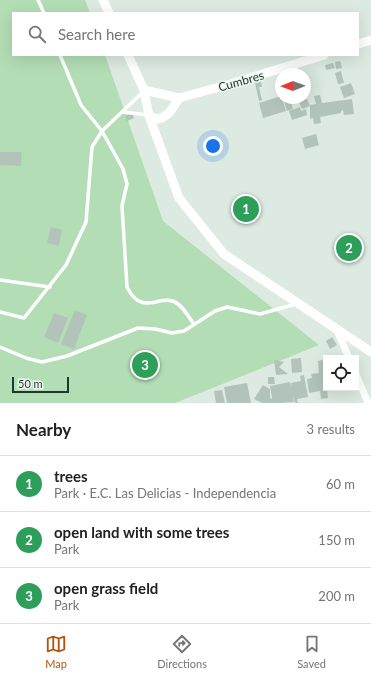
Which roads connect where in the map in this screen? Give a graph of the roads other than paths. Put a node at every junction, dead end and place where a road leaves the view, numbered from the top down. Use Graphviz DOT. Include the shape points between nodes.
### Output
graph roads {
  1 [pos="38,0"];
  2 [pos="103,0"];
  3 [pos="44,12"];
  4 [pos="109,12"];
  5 [pos="371,40"];
  6 [pos="359,44"];
  7 [pos="60,56"];
  8 [pos="128,56"];
  9 [pos="321,56"];
  10 [pos="144,90"];
  11 [pos="180,98"];
  12 [pos="123,112"];
  13 [pos="149,116"];
  14 [pos="102,131"];
  15 [pos="0,280"];
  16 [pos="50,287"];
  17 [pos="297,304"];
  18 [pos="0,312"];
  19 [pos="194,324"];
  20 [pos="337,330"];
  21 [pos="0,346"];
  22 [pos="371,352"];
  23 [pos="348,355"];
  24 [pos="359,381"];
  25 [pos="368,403"];
  1 -- 3 [label="lane"];
  2 -- 4 [label="street"];
  5 -- 6 [label="street"];
  7 -- 14 [label="lane" via="81,105"];
  8 -- 10 [label="street"];
  9 -- 11 [label="street, Cumbres"];
  10 -- 11 [label="street, Cumbres"];
  10 -- 12 [label="lane"];
  10 -- 13 [label="street"];
  11 -- 13 [label="street" via="165,117 158,119"];
  12 -- 13 [label="lane"];
  12 -- 14 [label="lane"];
  13 -- 17 [label="street" via="179,198 224,254"];
  14 -- 16 [label="lane" via="92,146 86,222 66,265"];
  14 -- 19 [label="lane" via="123,169 127,184 122,206 127,287 132,298 144,304 171,301 179,304"];
  15 -- 16 [label="lane"];
  16 -- 18 [label="lane" via="24,318"];
  17 -- 19 [label="lane" via="260,314 227,307"];
  17 -- 20 [label="street"];
  19 -- 21 [label="lane" via="184,332 138,328 67,356 42,362"];
  20 -- 22 [label="street"];
  20 -- 23 [label="street"];
  24 -- 25 [label="street"];
}
